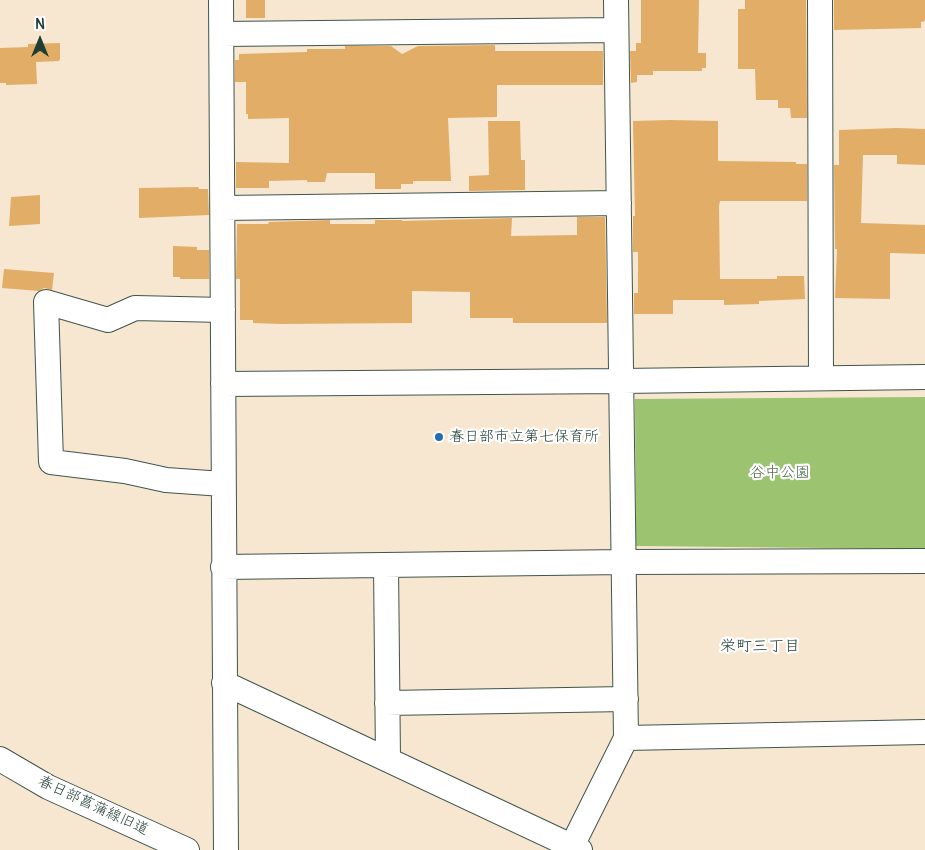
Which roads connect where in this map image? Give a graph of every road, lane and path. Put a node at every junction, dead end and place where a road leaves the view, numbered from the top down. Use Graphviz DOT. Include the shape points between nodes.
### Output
graph roads {
  1 [pos="220,0"];
  2 [pos="616,0"];
  3 [pos="820,0"];
  4 [pos="616,30"];
  5 [pos="222,34"];
  6 [pos="619,203"];
  7 [pos="223,208"];
  8 [pos="223,310"];
  9 [pos="925,377"];
  10 [pos="821,378"];
  11 [pos="622,381"];
  12 [pos="223,384"];
  13 [pos="223,484"];
  14 [pos="925,561"];
  15 [pos="624,562"];
  16 [pos="386,565"];
  17 [pos="223,568"];
  18 [pos="224,683"];
  19 [pos="626,699"];
  20 [pos="387,703"];
  21 [pos="925,732"];
  22 [pos="626,738"];
  23 [pos="0,759"];
  24 [pos="388,760"];
  25 [pos="576,848"];
  26 [pos="187,850"];
  27 [pos="226,850"];
  1 -- 5 [label="street"];
  2 -- 4 [label="street"];
  3 -- 10 [label="street"];
  4 -- 5 [label="street"];
  4 -- 6 [label="street"];
  5 -- 7 [label="street"];
  6 -- 7 [label="street"];
  6 -- 11 [label="street"];
  7 -- 8 [label="street"];
  8 -- 12 [label="street"];
  8 -- 13 [label="street" via="135,308 108,320 46,302 51,462 125,471 166,480"];
  9 -- 10 [label="street"];
  10 -- 11 [label="street"];
  11 -- 12 [label="street"];
  11 -- 15 [label="street"];
  12 -- 13 [label="street"];
  13 -- 17 [label="street"];
  14 -- 15 [label="street"];
  15 -- 16 [label="street"];
  15 -- 19 [label="street"];
  16 -- 17 [label="street"];
  16 -- 20 [label="street"];
  17 -- 18 [label="street"];
  18 -- 24 [label="street"];
  18 -- 27 [label="street"];
  19 -- 20 [label="street"];
  19 -- 22 [label="street"];
  20 -- 24 [label="street"];
  21 -- 22 [label="street"];
  22 -- 25 [label="street"];
  23 -- 26 [label="street, 春日部菖蒲線旧道" via="48,786"];
  24 -- 25 [label="street"];
}
